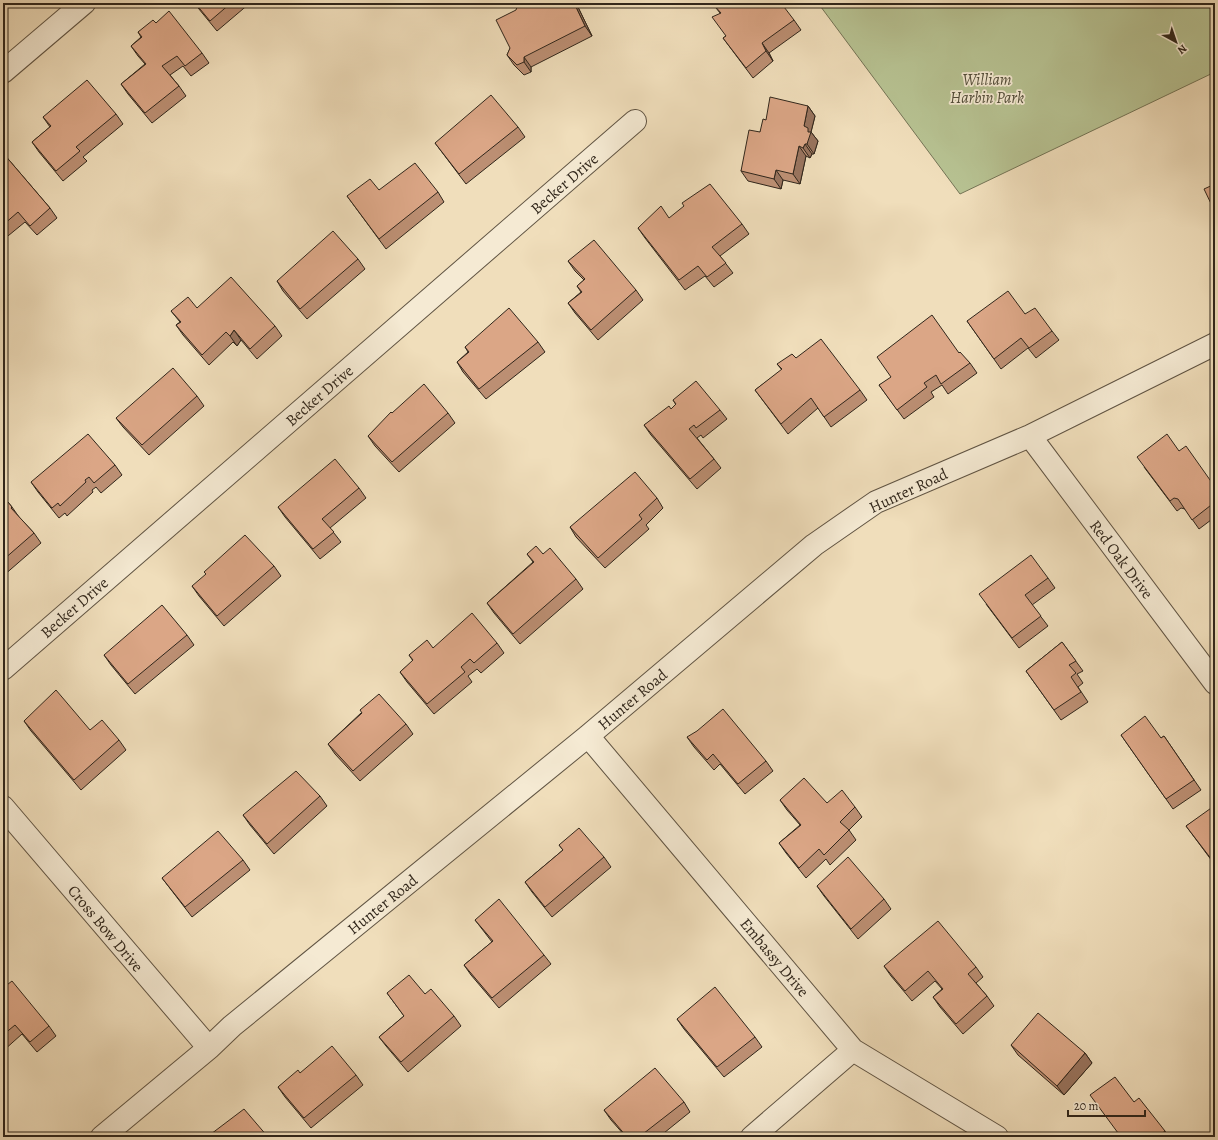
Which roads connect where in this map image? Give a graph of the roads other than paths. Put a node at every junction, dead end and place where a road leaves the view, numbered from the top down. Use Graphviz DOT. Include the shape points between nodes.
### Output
graph roads {
  1 [pos="84,3"];
  2 [pos="3,72"];
  3 [pos="636,121"];
  4 [pos="1215,344"];
  5 [pos="1030,436"];
  6 [pos="3,669"];
  7 [pos="1215,683"];
  8 [pos="588,736"];
  9 [pos="3,807"];
  10 [pos="209,1048"];
  11 [pos="853,1050"];
  12 [pos="102,1137"];
  13 [pos="752,1137"];
  14 [pos="996,1137"];
  1 -- 2 [label="street"];
  3 -- 6 [label="street, Becker Drive"];
  4 -- 5 [label="street, Hunter Road"];
  5 -- 7 [label="street, Red Oak Drive"];
  5 -- 8 [label="street, Hunter Road" via="870,506 814,545"];
  8 -- 10 [label="street, Hunter Road" via="232,1026"];
  8 -- 11 [label="street, Embassy Drive"];
  9 -- 10 [label="street, Cross Bow Drive"];
  10 -- 12 [label="street, Hunter Road"];
  11 -- 13 [label="street"];
  11 -- 14 [label="street, Embassy Drive"];
}
